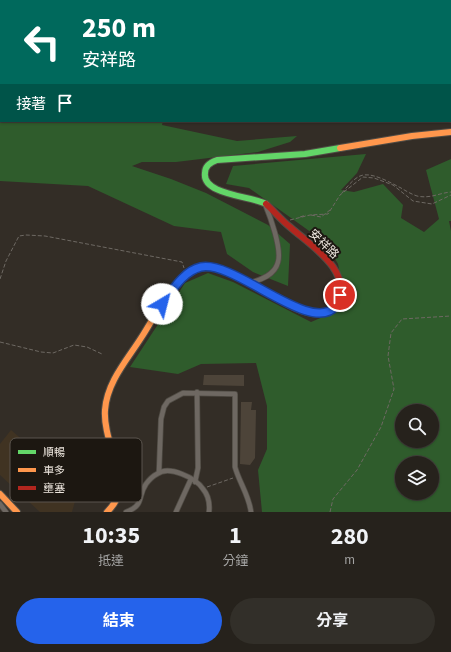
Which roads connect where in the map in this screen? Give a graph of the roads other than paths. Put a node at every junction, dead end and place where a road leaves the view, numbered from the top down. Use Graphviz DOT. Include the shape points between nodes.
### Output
graph roads {
  1 [pos="451,132"];
  2 [pos="265,204"];
  3 [pos="250,283"];
  4 [pos="197,392"];
  5 [pos="109,438"];
  6 [pos="159,472"];
  7 [pos="191,479"];
  8 [pos="195,482"];
  9 [pos="0,494"];
  10 [pos="142,496"];
  11 [pos="115,502"];
  12 [pos="140,502"];
  13 [pos="0,504"];
  14 [pos="110,511"];
  15 [pos="6,512"];
  16 [pos="17,512"];
  17 [pos="126,512"];
  18 [pos="176,512"];
  19 [pos="209,512"];
  20 [pos="251,512"];
  1 -- 2 [label="street, 安祥路" via="305,154 217,160 207,165 204,177 216,190 250,197"];
  2 -- 3 [label="street" via="278,247 278,262 263,280"];
  2 -- 3 [label="street, 安祥路" via="332,265 341,291 337,305 318,314 294,306"];
  3 -- 5 [label="street, 安祥路" via="209,266 200,267 180,280 162,304 112,385 105,410"];
  4 -- 6 [label="street" via="183,392 168,401 164,407 161,419"];
  4 -- 8 [label="street" via="198,468"];
  4 -- 20 [label="street" via="235,394 235,467 248,497"];
  6 -- 7 [label="street" via="173,470"];
  6 -- 10 [label="street" via="145,485"];
  7 -- 8 [label="street"];
  7 -- 18 [label="street"];
  8 -- 19 [label="street" via="203,488 210,502"];
  9 -- 16 [label="street"];
  11 -- 14 [label="street, 安祥路"];
  12 -- 17 [label="street" via="134,509"];
  13 -- 15 [label="street"];
}
